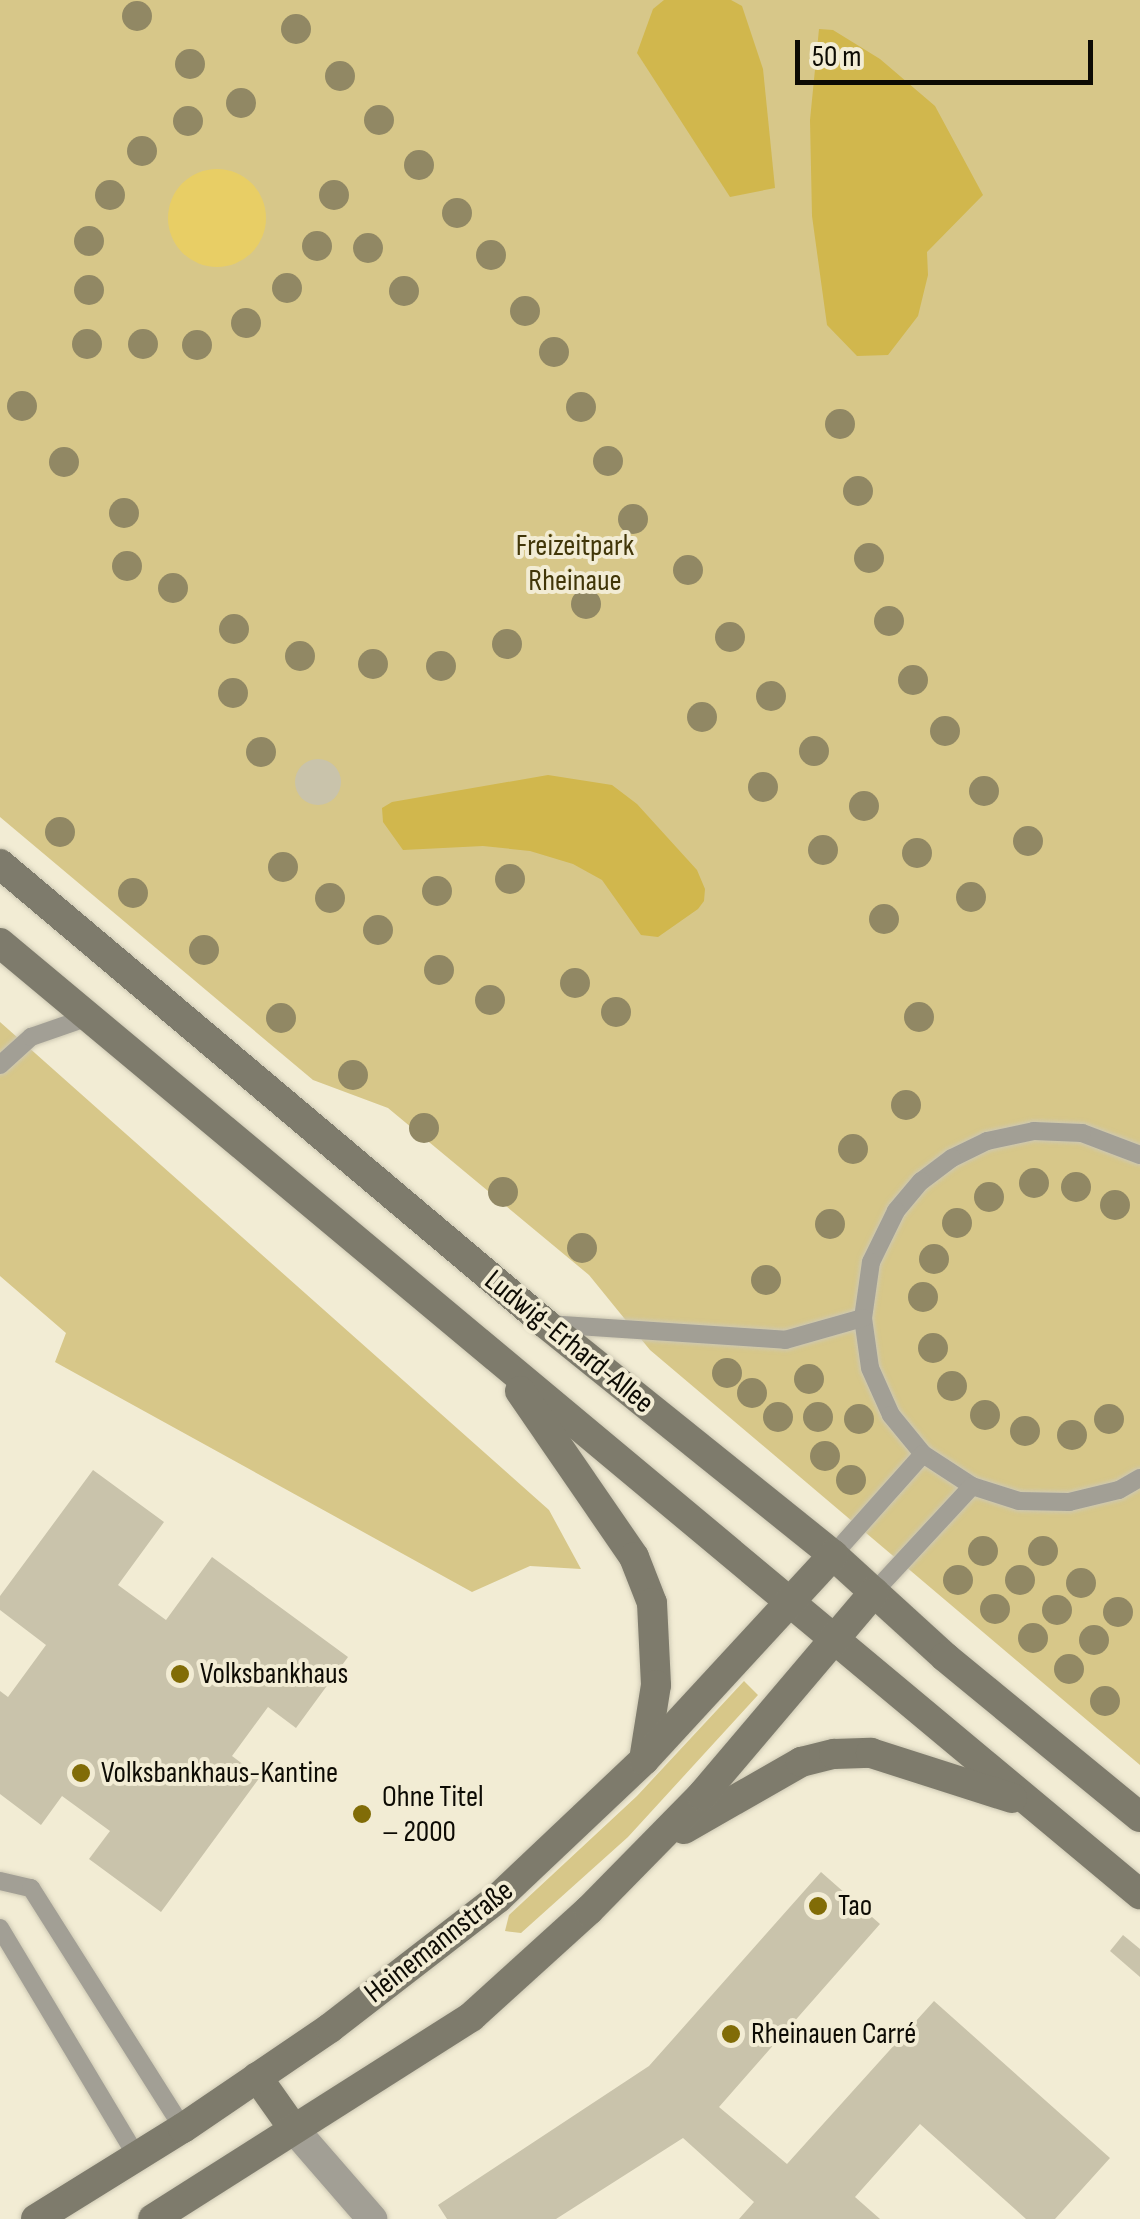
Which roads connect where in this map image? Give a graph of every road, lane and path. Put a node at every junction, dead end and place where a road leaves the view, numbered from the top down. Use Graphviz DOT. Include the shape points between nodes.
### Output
graph roads {
  1 [pos="0,864"];
  2 [pos="0,944"];
  3 [pos="86,1018"];
  4 [pos="0,1065"];
  5 [pos="1140,1156"];
  6 [pos="863,1318"];
  7 [pos="546,1324"];
  8 [pos="499,1360"];
  9 [pos="924,1454"];
  10 [pos="1140,1478"];
  11 [pos="972,1486"];
  12 [pos="833,1555"];
  13 [pos="874,1592"];
  14 [pos="790,1602"];
  15 [pos="834,1640"];
  16 [pos="644,1760"];
  17 [pos="1033,1806"];
  18 [pos="1140,1817"];
  19 [pos="647,1851"];
  20 [pos="0,1881"];
  21 [pos="1140,1894"];
  22 [pos="0,1928"];
  23 [pos="257,2077"];
  24 [pos="183,2128"];
  25 [pos="293,2128"];
  26 [pos="136,2157"];
  27 [pos="36,2219"];
  28 [pos="153,2219"];
  29 [pos="372,2219"];
  1 -- 7 [label="main road, Ludwig-Erhard-Allee"];
  2 -- 3 [label="main road, Ludwig-Erhard-Allee"];
  3 -- 4 [label="lane" via="31,1037"];
  3 -- 8 [label="main road, Ludwig-Erhard-Allee"];
  5 -- 6 [label="lane" via="1082,1134 1034,1131 952,1158 896,1211 871,1262"];
  6 -- 7 [label="lane" via="785,1340"];
  6 -- 9 [label="lane" via="870,1368 890,1415"];
  7 -- 12 [label="main road, Ludwig-Erhard-Allee"];
  8 -- 14 [label="main road, Ludwig-Erhard-Allee"];
  8 -- 16 [label="main road, Ludwig-Erhard-Allee" via="634,1557 652,1603 656,1685"];
  9 -- 11 [label="lane"];
  9 -- 12 [label="lane"];
  10 -- 11 [label="lane" via="1069,1502 1020,1501"];
  11 -- 13 [label="lane"];
  12 -- 13 [label="main road, Ludwig-Erhard-Allee"];
  12 -- 14 [label="main road, Heinemannstraße"];
  13 -- 15 [label="main road"];
  13 -- 18 [label="main road, Ludwig-Erhard-Allee"];
  14 -- 15 [label="main road, Ludwig-Erhard-Allee"];
  14 -- 16 [label="main road, Heinemannstraße"];
  15 -- 17 [label="main road, Ludwig-Erhard-Allee"];
  15 -- 19 [label="main road"];
  16 -- 23 [label="main road, Heinemannstraße" via="498,1898"];
  17 -- 19 [label="main road" via="871,1753 834,1754 801,1762"];
  17 -- 21 [label="main road, Ludwig-Erhard-Allee"];
  19 -- 25 [label="main road" via="471,2017"];
  20 -- 24 [label="lane" via="31,1888"];
  22 -- 26 [label="lane"];
  23 -- 24 [label="main road, Heinemannstraße"];
  23 -- 25 [label="main road"];
  24 -- 26 [label="main road, Heinemannstraße"];
  25 -- 28 [label="main road"];
  25 -- 29 [label="street"];
  26 -- 27 [label="main road, Heinemannstraße"];
}
